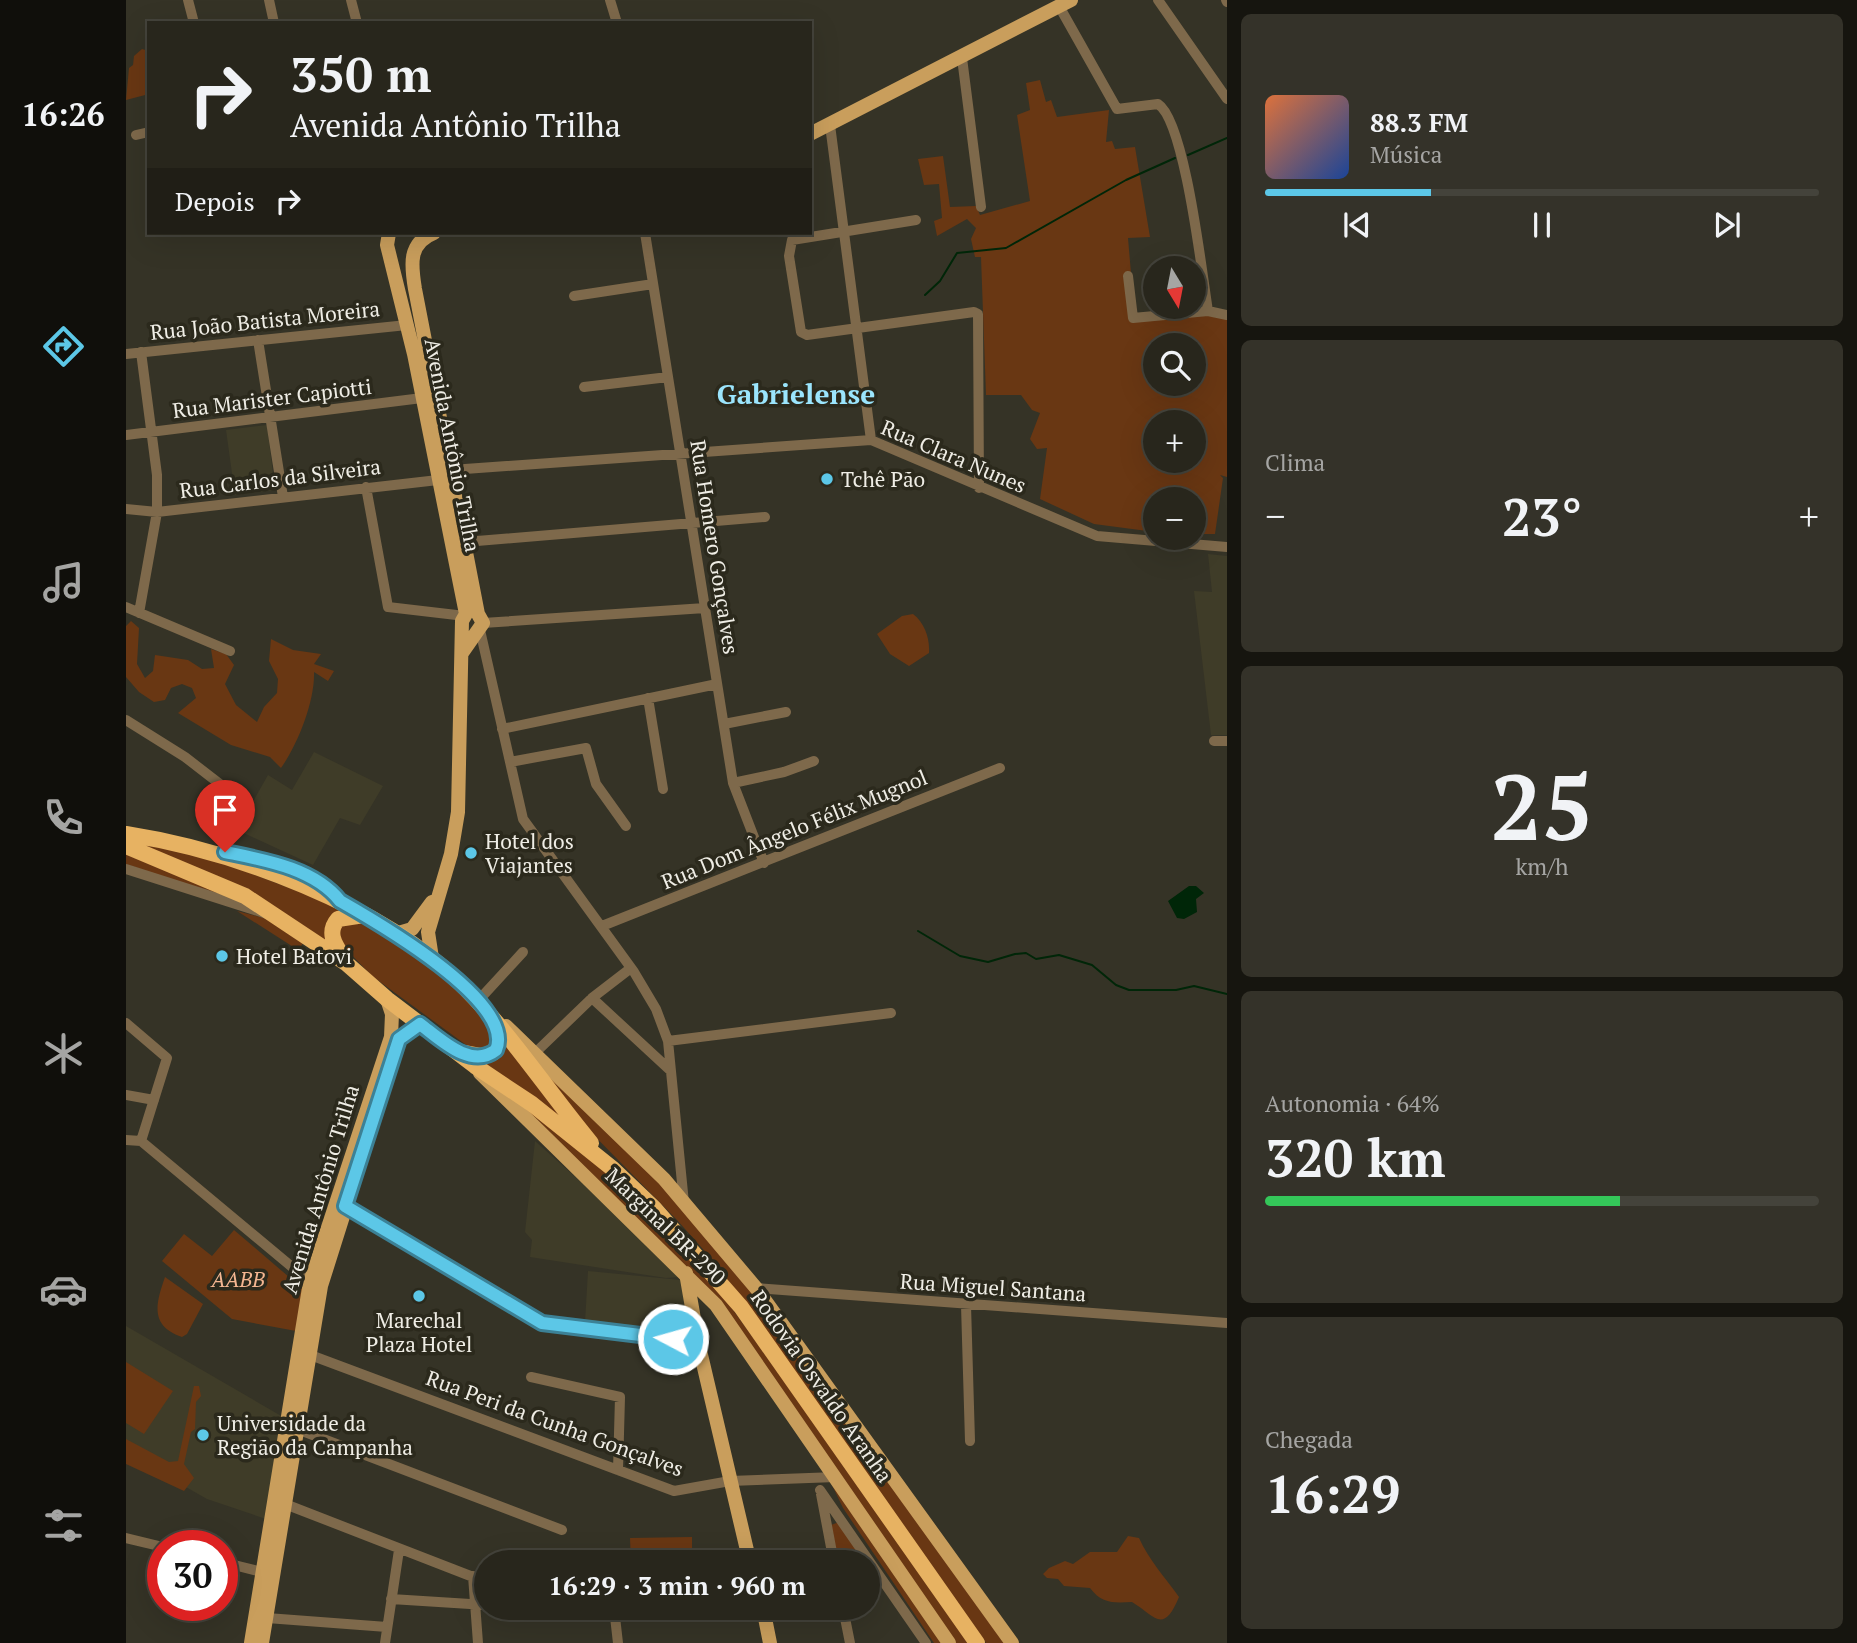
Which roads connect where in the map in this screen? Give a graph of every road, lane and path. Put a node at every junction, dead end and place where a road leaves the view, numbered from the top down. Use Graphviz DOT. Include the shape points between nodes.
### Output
graph roads {
  1 [pos="188,0"];
  2 [pos="269,0"];
  3 [pos="351,0"];
  4 [pos="610,0"];
  5 [pos="1157,0"];
  6 [pos="1065,3"];
  7 [pos="193,21"];
  8 [pos="274,21"];
  9 [pos="356,21"];
  10 [pos="616,21"];
  11 [pos="962,58"];
  12 [pos="1227,99"];
  13 [pos="830,125"];
  14 [pos="147,132"];
  15 [pos="812,133"];
  16 [pos="136,135"];
  17 [pos="981,206"];
  18 [pos="916,220"];
  19 [pos="845,231"];
  20 [pos="645,235"];
  21 [pos="386,237"];
  22 [pos="415,243"];
  23 [pos="1128,276"];
  24 [pos="653,284"];
  25 [pos="574,296"];
  26 [pos="1208,311"];
  27 [pos="1227,315"];
  28 [pos="407,325"];
  29 [pos="857,329"];
  30 [pos="258,340"];
  31 [pos="141,352"];
  32 [pos="126,354"];
  33 [pos="668,377"];
  34 [pos="584,387"];
  35 [pos="422,398"];
  36 [pos="271,418"];
  37 [pos="152,432"];
  38 [pos="126,435"];
  39 [pos="871,440"];
  40 [pos="679,452"];
  41 [pos="451,470"];
  42 [pos="439,480"];
  43 [pos="366,487"];
  44 [pos="979,488"];
  45 [pos="283,497"];
  46 [pos="126,509"];
  47 [pos="157,512"];
  48 [pos="765,517"];
  49 [pos="691,525"];
  50 [pos="465,542"];
  51 [pos="1227,547"];
  52 [pos="126,607"];
  53 [pos="705,608"];
  54 [pos="139,613"];
  55 [pos="473,622"];
  56 [pos="230,651"];
  57 [pos="717,684"];
  58 [pos="648,698"];
  59 [pos="786,712"];
  60 [pos="126,720"];
  61 [pos="723,724"];
  62 [pos="502,729"];
  63 [pos="1214,741"];
  64 [pos="1227,741"];
  65 [pos="814,761"];
  66 [pos="510,762"];
  67 [pos="1000,768"];
  68 [pos="733,783"];
  69 [pos="663,789"];
  70 [pos="626,826"];
  71 [pos="126,834"];
  72 [pos="126,846"];
  73 [pos="215,852"];
  74 [pos="764,863"];
  75 [pos="126,869"];
  76 [pos="440,889"];
  77 [pos="364,915"];
  78 [pos="273,916"];
  79 [pos="602,926"];
  80 [pos="395,934"];
  81 [pos="523,953"];
  82 [pos="432,958"];
  83 [pos="346,963"];
  84 [pos="631,968"];
  85 [pos="592,998"];
  86 [pos="387,999"];
  87 [pos="480,1005"];
  88 [pos="891,1013"];
  89 [pos="126,1023"];
  90 [pos="420,1024"];
  91 [pos="497,1024"];
  92 [pos="395,1038"];
  93 [pos="668,1041"];
  94 [pos="457,1052"];
  95 [pos="535,1053"];
  96 [pos="475,1066"];
  97 [pos="671,1070"];
  98 [pos="126,1095"];
  99 [pos="154,1100"];
  100 [pos="126,1140"];
  101 [pos="141,1141"];
  102 [pos="680,1167"];
  103 [pos="613,1168"];
  104 [pos="664,1179"];
  105 [pos="684,1203"];
  106 [pos="345,1206"];
  107 [pos="686,1273"];
  108 [pos="310,1282"];
  109 [pos="756,1288"];
  110 [pos="716,1305"];
  111 [pos="966,1305"];
  112 [pos="1227,1323"];
  113 [pos="697,1338"];
  114 [pos="303,1352"];
  115 [pos="531,1377"];
  116 [pos="297,1429"];
  117 [pos="970,1441"];
  118 [pos="618,1470"];
  119 [pos="836,1477"];
  120 [pos="816,1478"];
  121 [pos="730,1481"];
  122 [pos="820,1490"];
  123 [pos="285,1504"];
  124 [pos="562,1530"];
  125 [pos="126,1538"];
  126 [pos="147,1543"];
  127 [pos="399,1550"];
  128 [pos="747,1550"];
  129 [pos="832,1550"];
  130 [pos="238,1566"];
  131 [pos="262,1573"];
  132 [pos="472,1576"];
  133 [pos="881,1576"];
  134 [pos="474,1582"];
  135 [pos="391,1599"];
  136 [pos="474,1605"];
  137 [pos="267,1618"];
  138 [pos="480,1620"];
  139 [pos="615,1620"];
  140 [pos="765,1620"];
  141 [pos="845,1620"];
  142 [pos="387,1627"];
  143 [pos="251,1643"];
  144 [pos="262,1643"];
  145 [pos="385,1643"];
  146 [pos="478,1643"];
  147 [pos="618,1643"];
  148 [pos="770,1643"];
  149 [pos="850,1643"];
  150 [pos="926,1643"];
  151 [pos="949,1643"];
  152 [pos="977,1643"];
  153 [pos="1012,1643"];
  1 -- 7 [label="street"];
  2 -- 8 [label="street"];
  3 -- 9 [label="street"];
  4 -- 10 [label="street"];
  5 -- 12 [label="street"];
  6 -- 11 [label="main road"];
  6 -- 26 [label="street" via="1116,109 1158,104 1173,126"];
  11 -- 13 [label="main road"];
  11 -- 17 [label="street"];
  13 -- 15 [label="main road"];
  13 -- 19 [label="street"];
  14 -- 16 [label="street"];
  18 -- 19 [label="street"];
  19 -- 29 [label="street"];
  19 -- 29 [label="street" via="790,243 789,256 801,332"];
  20 -- 24 [label="street, Rua Homero Gonçalves"];
  21 -- 22 [label="main road, Avenida Antônio Trilha" via="400,257"];
  21 -- 28 [label="main road, Avenida Antônio Trilha"];
  22 -- 41 [label="main road, Avenida Antônio Trilha" via="415,289"];
  23 -- 26 [label="street" via="1133,318"];
  24 -- 25 [label="street"];
  24 -- 33 [label="street, Rua Homero Gonçalves"];
  26 -- 27 [label="street"];
  28 -- 30 [label="street, Rua João Batista Moreira"];
  28 -- 35 [label="main road, Avenida Antônio Trilha"];
  29 -- 39 [label="street"];
  29 -- 44 [label="street" via="974,312 980,322"];
  30 -- 31 [label="street, Rua João Batista Moreira"];
  30 -- 36 [label="street"];
  31 -- 32 [label="street, Rua João Batista Moreira"];
  31 -- 37 [label="street"];
  33 -- 34 [label="street"];
  33 -- 40 [label="street, Rua Homero Gonçalves"];
  35 -- 36 [label="street, Rua Marister Capiotti"];
  35 -- 42 [label="main road, Avenida Antônio Trilha"];
  36 -- 37 [label="street, Rua Marister Capiotti"];
  36 -- 45 [label="street"];
  37 -- 38 [label="street, Rua Marister Capiotti"];
  37 -- 47 [label="street"];
  39 -- 40 [label="street, Rua Clara Nunes"];
  39 -- 44 [label="street, Rua Clara Nunes"];
  40 -- 41 [label="street, Rua Clara Nunes"];
  40 -- 49 [label="street, Rua Homero Gonçalves"];
  41 -- 50 [label="main road, Avenida Antônio Trilha"];
  42 -- 43 [label="street, Rua Carlos da Silveira"];
  42 -- 55 [label="main road, Avenida Antônio Trilha"];
  43 -- 45 [label="street, Rua Carlos da Silveira"];
  43 -- 55 [label="street" via="388,607"];
  44 -- 51 [label="street, Rua Clara Nunes" via="1097,536"];
  45 -- 47 [label="street, Rua Carlos da Silveira"];
  46 -- 47 [label="street, Rua Carlos da Silveira"];
  47 -- 54 [label="street"];
  48 -- 49 [label="street"];
  49 -- 50 [label="street"];
  49 -- 53 [label="street, Rua Homero Gonçalves"];
  50 -- 55 [label="main road, Avenida Antônio Trilha"];
  52 -- 54 [label="street"];
  53 -- 55 [label="street"];
  53 -- 57 [label="street, Rua Homero Gonçalves"];
  54 -- 56 [label="street"];
  55 -- 62 [label="street"];
  55 -- 76 [label="main road" via="461,654 458,812"];
  57 -- 58 [label="street"];
  57 -- 61 [label="street, Rua Homero Gonçalves"];
  58 -- 62 [label="street"];
  58 -- 69 [label="street"];
  59 -- 61 [label="street"];
  60 -- 73 [label="street" via="238,798 240,814"];
  61 -- 68 [label="street, Rua Homero Gonçalves"];
  62 -- 66 [label="street"];
  63 -- 64 [label="street"];
  65 -- 68 [label="street"];
  66 -- 70 [label="street" via="583,747 589,752 596,784"];
  66 -- 79 [label="street" via="523,819"];
  67 -- 74 [label="street, Rua Dom Ângelo Félix Mugnol"];
  68 -- 74 [label="street, Rua Homero Gonçalves"];
  71 -- 73 [label="highway, Rodovia Osvaldo Aranha"];
  72 -- 78 [label="highway, Rodovia Osvaldo Aranha" via="217,883"];
  73 -- 77 [label="highway, Rodovia Osvaldo Aranha" via="340,901"];
  74 -- 79 [label="street, Rua Dom Ângelo Félix Mugnol"];
  75 -- 78 [label="street"];
  76 -- 80 [label="main road" via="417,924 408,932"];
  76 -- 82 [label="main road" via="428,932"];
  77 -- 80 [label="highway, Rodovia Osvaldo Aranha"];
  77 -- 83 [label="highway" via="344,917 333,926 332,937"];
  78 -- 83 [label="highway, Rodovia Osvaldo Aranha"];
  79 -- 84 [label="street"];
  80 -- 82 [label="highway, Rodovia Osvaldo Aranha"];
  81 -- 87 [label="street"];
  82 -- 87 [label="highway, Rodovia Osvaldo Aranha"];
  83 -- 86 [label="highway, Rodovia Osvaldo Aranha"];
  84 -- 85 [label="street"];
  84 -- 93 [label="street" via="656,1009"];
  85 -- 95 [label="street"];
  85 -- 97 [label="street"];
  86 -- 90 [label="highway, Rodovia Osvaldo Aranha"];
  86 -- 92 [label="main road, Avenida Antônio Trilha"];
  87 -- 91 [label="highway, Rodovia Osvaldo Aranha"];
  87 -- 95 [label="main road"];
  88 -- 93 [label="street"];
  89 -- 99 [label="street" via="166,1055"];
  90 -- 92 [label="main road"];
  90 -- 94 [label="highway, Rodovia Osvaldo Aranha"];
  91 -- 94 [label="highway" via="500,1041 493,1053"];
  91 -- 103 [label="highway, Rodovia Osvaldo Aranha"];
  92 -- 106 [label="main road, Avenida Antônio Trilha"];
  92 -- 108 [label="main road, Avenida Antônio Trilha"];
  93 -- 97 [label="street"];
  94 -- 96 [label="highway, Rodovia Osvaldo Aranha"];
  95 -- 104 [label="main road"];
  96 -- 103 [label="highway, Rodovia Osvaldo Aranha"];
  96 -- 107 [label="main road, Marginal BR-290"];
  97 -- 102 [label="street"];
  98 -- 99 [label="street"];
  99 -- 101 [label="street"];
  100 -- 101 [label="street"];
  101 -- 108 [label="street"];
  102 -- 104 [label="street" via="676,1176"];
  102 -- 105 [label="street"];
  103 -- 152 [label="highway, Rodovia Osvaldo Aranha" via="741,1307"];
  104 -- 105 [label="main road"];
  105 -- 109 [label="main road"];
  106 -- 113 [label="street" via="542,1323"];
  106 -- 114 [label="main road, Avenida Antônio Trilha"];
  107 -- 110 [label="main road, Marginal BR-290"];
  107 -- 113 [label="main road"];
  108 -- 114 [label="main road, Avenida Antônio Trilha"];
  109 -- 111 [label="street, Rua Miguel Santana"];
  109 -- 153 [label="main road"];
  110 -- 113 [label="main road" via="701,1312"];
  110 -- 119 [label="main road, Marginal BR-290"];
  111 -- 112 [label="street, Rua Miguel Santana"];
  111 -- 117 [label="street"];
  113 -- 121 [label="main road"];
  114 -- 116 [label="main road, Avenida Antônio Trilha"];
  114 -- 118 [label="street, Rua Peri da Cunha Gonçalves"];
  114 -- 131 [label="main road, Avenida Antônio Trilha"];
  115 -- 118 [label="street" via="620,1396"];
  116 -- 123 [label="main road, Avenida Antônio Trilha"];
  116 -- 124 [label="street"];
  118 -- 121 [label="street, Rua Peri da Cunha Gonçalves" via="674,1491"];
  119 -- 120 [label="street, Rua Peri da Cunha Gonçalves"];
  119 -- 151 [label="main road, Marginal BR-290"];
  120 -- 121 [label="street, Rua Peri da Cunha Gonçalves"];
  120 -- 122 [label="street"];
  121 -- 128 [label="main road"];
  122 -- 129 [label="street"];
  122 -- 133 [label="street"];
  123 -- 127 [label="street"];
  123 -- 137 [label="main road, Avenida Antônio Trilha"];
  125 -- 126 [label="street"];
  127 -- 132 [label="street"];
  127 -- 135 [label="street"];
  130 -- 131 [label="street"];
  131 -- 143 [label="main road, Avenida Antônio Trilha"];
  132 -- 134 [label="street"];
  133 -- 150 [label="street"];
  135 -- 136 [label="street"];
  135 -- 142 [label="street"];
  137 -- 142 [label="street"];
  137 -- 144 [label="main road, Avenida Antônio Trilha"];
  138 -- 146 [label="street"];
  139 -- 147 [label="street"];
  140 -- 148 [label="main road"];
  141 -- 149 [label="street"];
  142 -- 145 [label="street"];
}
